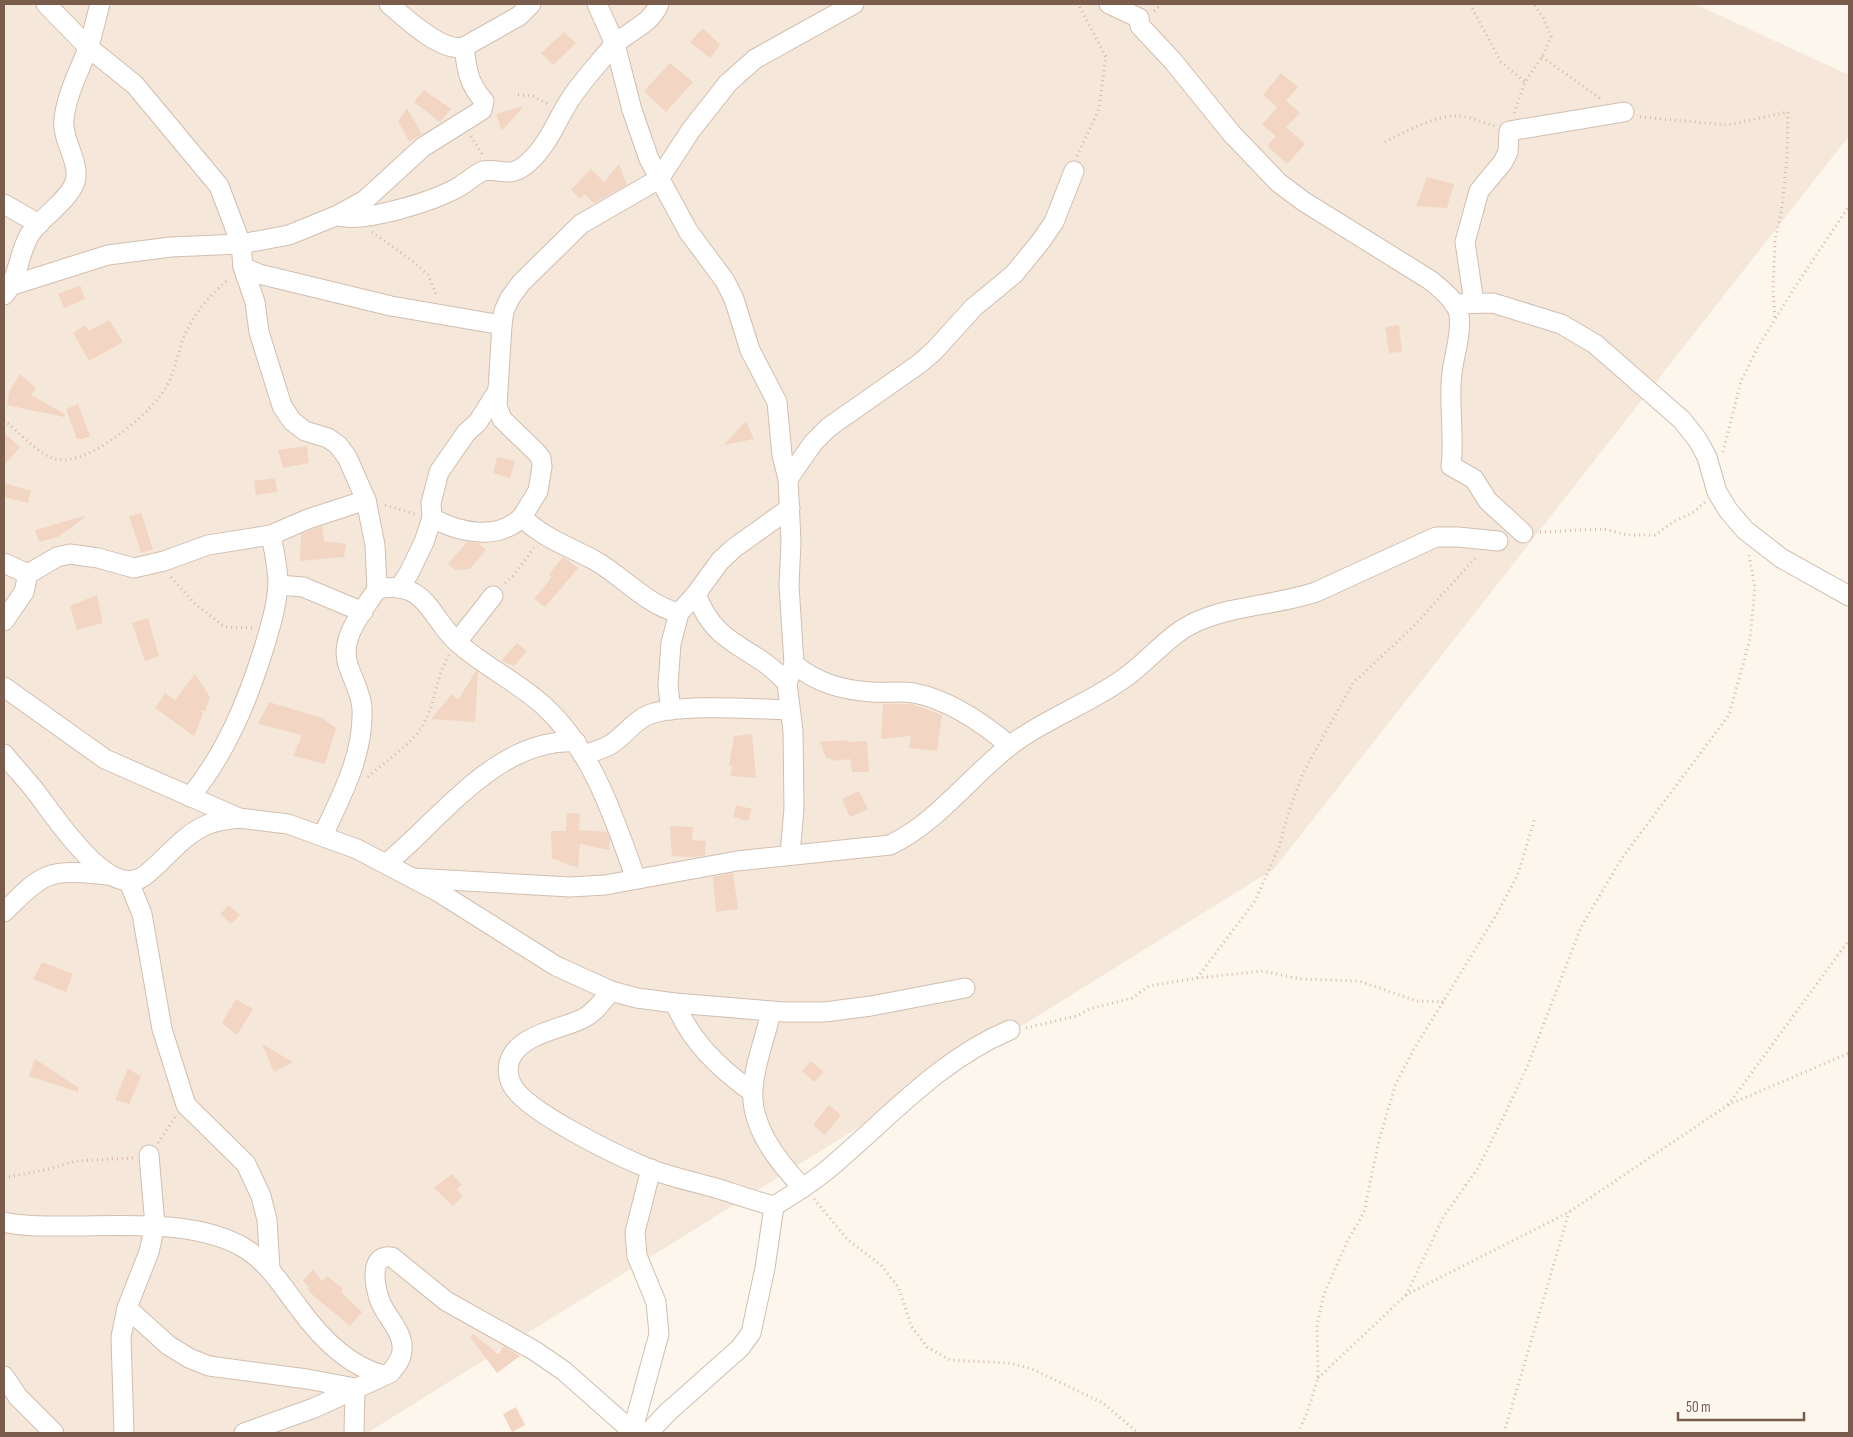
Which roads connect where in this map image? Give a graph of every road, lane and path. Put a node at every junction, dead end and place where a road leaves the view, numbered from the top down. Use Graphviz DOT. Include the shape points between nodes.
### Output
graph roads {
  1 [pos="46,4"];
  2 [pos="100,4"];
  3 [pos="389,4"];
  4 [pos="531,4"];
  5 [pos="597,4"];
  6 [pos="659,4"];
  7 [pos="854,4"];
  8 [pos="1078,4"];
  9 [pos="1109,4"];
  10 [pos="1470,4"];
  11 [pos="1534,4"];
  12 [pos="615,44"];
  13 [pos="88,47"];
  14 [pos="464,47"];
  15 [pos="1542,57"];
  16 [pos="1525,82"];
  17 [pos="518,95"];
  18 [pos="570,100"];
  19 [pos="1624,112"];
  20 [pos="465,123"];
  21 [pos="1509,131"];
  22 [pos="1385,142"];
  23 [pos="489,170"];
  24 [pos="1074,171"];
  25 [pos="659,179"];
  26 [pos="4,204"];
  27 [pos="1849,206"];
  28 [pos="338,215"];
  29 [pos="364,217"];
  30 [pos="39,224"];
  31 [pos="242,244"];
  32 [pos="11,262"];
  33 [pos="243,267"];
  34 [pos="8,290"];
  35 [pos="1474,303"];
  36 [pos="1454,304"];
  37 [pos="445,316"];
  38 [pos="1774,320"];
  39 [pos="502,325"];
  40 [pos="497,392"];
  41 [pos="4,420"];
  42 [pos="1713,473"];
  43 [pos="788,479"];
  44 [pos="1717,492"];
  45 [pos="366,500"];
  46 [pos="790,508"];
  47 [pos="522,517"];
  48 [pos="432,518"];
  49 [pos="1746,530"];
  50 [pos="1522,533"];
  51 [pos="272,535"];
  52 [pos="544,536"];
  53 [pos="1498,542"];
  54 [pos="164,561"];
  55 [pos="4,563"];
  56 [pos="28,574"];
  57 [pos="278,585"];
  58 [pos="399,588"];
  59 [pos="377,589"];
  60 [pos="696,594"];
  61 [pos="493,596"];
  62 [pos="1849,596"];
  63 [pos="363,612"];
  64 [pos="678,613"];
  65 [pos="4,621"];
  66 [pos="270,628"];
  67 [pos="457,642"];
  68 [pos="794,664"];
  69 [pos="787,683"];
  70 [pos="4,687"];
  71 [pos="671,710"];
  72 [pos="790,710"];
  73 [pos="1010,746"];
  74 [pos="579,748"];
  75 [pos="4,754"];
  76 [pos="344,792"];
  77 [pos="190,797"];
  78 [pos="239,818"];
  79 [pos="1535,818"];
  80 [pos="323,835"];
  81 [pos="790,855"];
  82 [pos="387,863"];
  83 [pos="110,875"];
  84 [pos="413,878"];
  85 [pos="636,879"];
  86 [pos="129,882"];
  87 [pos="4,912"];
  88 [pos="1849,940"];
  89 [pos="1197,978"];
  90 [pos="965,988"];
  91 [pos="611,991"];
  92 [pos="1444,1002"];
  93 [pos="675,1003"];
  94 [pos="771,1011"];
  95 [pos="1010,1030"];
  96 [pos="1849,1054"];
  97 [pos="752,1092"];
  98 [pos="186,1105"];
  99 [pos="1728,1105"];
  100 [pos="149,1155"];
  101 [pos="651,1169"];
  102 [pos="4,1178"];
  103 [pos="803,1188"];
  104 [pos="774,1206"];
  105 [pos="1569,1212"];
  106 [pos="4,1222"];
  107 [pos="155,1226"];
  108 [pos="270,1269"];
  109 [pos="1406,1295"];
  110 [pos="127,1308"];
  111 [pos="4,1376"];
  112 [pos="383,1376"];
  113 [pos="1318,1378"];
  114 [pos="355,1388"];
  115 [pos="54,1433"];
  116 [pos="124,1433"];
  117 [pos="244,1433"];
  118 [pos="354,1433"];
  119 [pos="638,1433"];
  120 [pos="1138,1433"];
  121 [pos="1298,1433"];
  122 [pos="1504,1433"];
  1 -- 13 [label="street"];
  2 -- 13 [label="street"];
  3 -- 14 [label="street" via="440,43"];
  4 -- 14 [label="street" via="519,16"];
  5 -- 12 [label="street"];
  6 -- 12 [label="street" via="650,19"];
  7 -- 25 [label="street" via="741,70 701,117"];
  8 -- 24 [label="path" via="1106,57 1099,110 1078,153"];
  9 -- 36 [label="street" via="1139,18 1140,26 1232,134 1279,183 1430,280"];
  10 -- 16 [label="path" via="1501,62"];
  11 -- 15 [label="path" via="1551,37"];
  12 -- 18 [label="street"];
  12 -- 25 [label="street" via="637,124"];
  13 -- 30 [label="street" via="66,101 63,122 75,182"];
  13 -- 31 [label="street" via="135,85 219,186"];
  14 -- 20 [label="street" via="469,80 484,105"];
  15 -- 16 [label="path"];
  15 -- 19 [label="path"];
  16 -- 21 [label="path"];
  17 -- 18 [label="path" via="534,96 551,105"];
  18 -- 23 [label="street" via="554,131 530,161 503,174"];
  19 -- 21 [label="street"];
  19 -- 38 [label="path" via="1641,118 1728,125 1788,112 1787,158 1775,240"];
  20 -- 23 [label="path" via="464,128"];
  20 -- 28 [label="street" via="423,147 365,200"];
  21 -- 22 [label="path" via="1450,116"];
  21 -- 35 [label="street" via="1508,152 1479,191 1465,242"];
  23 -- 29 [label="street" via="428,200"];
  24 -- 43 [label="street" via="1054,222 1014,274 974,307 934,351 829,427 813,443"];
  25 -- 39 [label="street" via="581,224 521,283 504,311"];
  25 -- 43 [label="street" via="688,231 725,281 734,299 750,350 778,402 782,456"];
  26 -- 30 [label="street"];
  27 -- 38 [label="path"];
  28 -- 29 [label="street"];
  28 -- 31 [label="street" via="288,235"];
  29 -- 37 [label="path" via="372,232 428,275"];
  30 -- 32 [label="street"];
  31 -- 33 [label="street"];
  31 -- 34 [label="street" via="171,247 108,256"];
  32 -- 34 [label="street"];
  33 -- 37 [label="street" via="259,274"];
  33 -- 41 [label="path" via="212,292 197,315 158,399 106,444 69,460 53,458"];
  33 -- 45 [label="street" via="282,406 292,421 305,431 328,438 338,445 347,457"];
  35 -- 36 [label="street"];
  35 -- 42 [label="street" via="1493,303 1542,317 1577,332 1595,344 1682,420 1700,445"];
  36 -- 50 [label="street" via="1459,314 1450,400 1451,466 1474,479 1488,501"];
  37 -- 39 [label="street"];
  38 -- 42 [label="path" via="1741,381 1725,448"];
  39 -- 40 [label="street" via="501,373"];
  40 -- 47 [label="street" via="497,406 502,419 541,458 538,491"];
  40 -- 48 [label="street" via="440,472 431,503"];
  42 -- 44 [label="street"];
  43 -- 46 [label="street"];
  44 -- 49 [label="street"];
  44 -- 50 [label="path" via="1694,512 1656,535 1604,530"];
  45 -- 48 [label="path"];
  45 -- 51 [label="street"];
  45 -- 59 [label="street" via="375,545"];
  46 -- 60 [label="street" via="734,548 720,561"];
  46 -- 68 [label="street" via="789,585"];
  47 -- 48 [label="street" via="505,529 485,532 458,529"];
  47 -- 52 [label="street"];
  48 -- 58 [label="street" via="424,542"];
  49 -- 62 [label="street" via="1781,558"];
  49 -- 109 [label="path" via="1755,588 1750,639 1728,715 1622,858 1581,927 1528,1065 1505,1114 1478,1168 1444,1216"];
  51 -- 54 [label="street" via="208,545"];
  51 -- 57 [label="street"];
  52 -- 61 [label="path" via="514,576"];
  52 -- 64 [label="street" via="593,560 660,606"];
  53 -- 73 [label="street" via="1436,537 1316,592 1233,609 1198,621 1177,632 1112,687 1086,703 1058,714"];
  53 -- 89 [label="path" via="1475,557 1413,627 1353,683 1304,773 1279,848 1256,901"];
  54 -- 56 [label="street" via="134,568 70,554 57,557"];
  54 -- 66 [label="path" via="164,568 175,584 207,615 225,627"];
  55 -- 56 [label="street"];
  56 -- 65 [label="street" via="24,592"];
  57 -- 63 [label="street" via="303,587"];
  57 -- 66 [label="street"];
  58 -- 59 [label="street"];
  58 -- 67 [label="street" via="410,590 427,602"];
  59 -- 63 [label="street"];
  60 -- 64 [label="street"];
  60 -- 69 [label="street" via="710,624 720,634 773,668"];
  61 -- 67 [label="street"];
  63 -- 76 [label="street" via="346,647 348,665 360,692 362,709 357,748"];
  64 -- 71 [label="street" via="668,686"];
  66 -- 77 [label="street" via="235,726 223,751"];
  67 -- 74 [label="street" via="531,695 553,715"];
  67 -- 76 [label="path" via="445,661 426,720 418,732 363,782"];
  68 -- 69 [label="street"];
  68 -- 73 [label="street" via="834,687 914,693 937,700 982,723"];
  69 -- 72 [label="street"];
  70 -- 77 [label="street" via="105,759"];
  71 -- 72 [label="street"];
  71 -- 74 [label="street" via="640,719 608,746"];
  72 -- 81 [label="street" via="794,808"];
  73 -- 81 [label="street" via="931,820 890,845"];
  74 -- 82 [label="street" via="549,742 492,770 453,800"];
  74 -- 85 [label="street" via="614,820"];
  75 -- 83 [label="street" via="72,838"];
  76 -- 80 [label="street"];
  77 -- 78 [label="street"];
  78 -- 80 [label="street" via="288,824"];
  78 -- 86 [label="street" via="209,824 175,846 164,861 142,878"];
  79 -- 92 [label="path" via="1518,874"];
  80 -- 82 [label="street"];
  81 -- 85 [label="street"];
  82 -- 84 [label="street"];
  83 -- 86 [label="street"];
  83 -- 87 [label="street" via="47,877"];
  84 -- 85 [label="street" via="570,887"];
  84 -- 91 [label="street" via="556,966"];
  86 -- 98 [label="street" via="142,914 162,1029"];
  88 -- 99 [label="path"];
  89 -- 92 [label="path" via="1263,971 1300,979 1359,981 1417,1001"];
  89 -- 95 [label="path" via="1149,986 1132,998 1089,1009 1077,1016"];
  90 -- 94 [label="street" via="825,1012"];
  91 -- 93 [label="street"];
  91 -- 101 [label="street" via="584,1018 553,1028 520,1046 510,1058 508,1072 511,1085 536,1109 570,1130"];
  92 -- 113 [label="path" via="1396,1083 1379,1140 1364,1212 1324,1294 1317,1325"];
  93 -- 94 [label="street"];
  93 -- 97 [label="street" via="683,1022 703,1050 724,1072"];
  94 -- 97 [label="street"];
  95 -- 103 [label="street" via="944,1068"];
  96 -- 99 [label="path"];
  97 -- 103 [label="street" via="768,1145"];
  98 -- 100 [label="path" via="167,1126"];
  98 -- 108 [label="street" via="246,1164 261,1196 267,1220"];
  99 -- 105 [label="path"];
  100 -- 102 [label="path" via="76,1160 49,1170"];
  100 -- 107 [label="street"];
  101 -- 104 [label="street"];
  101 -- 119 [label="street" via="635,1232 637,1256 656,1302 659,1334"];
  103 -- 104 [label="street"];
  103 -- 120 [label="path" via="834,1220 848,1240 881,1265 899,1288 912,1326 927,1347 950,1360 1010,1363 1032,1369 1103,1403"];
  104 -- 119 [label="street" via="751,1333 740,1348 668,1412"];
  105 -- 109 [label="path"];
  105 -- 122 [label="path"];
  106 -- 107 [label="street" via="32,1226"];
  107 -- 108 [label="street" via="177,1227 214,1236 246,1249"];
  107 -- 110 [label="street" via="149,1252"];
  108 -- 112 [label="street" via="314,1328 360,1368"];
  109 -- 113 [label="path"];
  110 -- 114 [label="street" via="168,1345 209,1366"];
  110 -- 116 [label="street" via="120,1358"];
  111 -- 115 [label="street" via="18,1397"];
  112 -- 114 [label="street"];
  112 -- 119 [label="street" via="397,1366 402,1349 378,1292 375,1266 385,1256 392,1257 446,1301 564,1371"];
  113 -- 121 [label="path"];
  114 -- 117 [label="street" via="299,1414"];
  114 -- 118 [label="street"];
}
